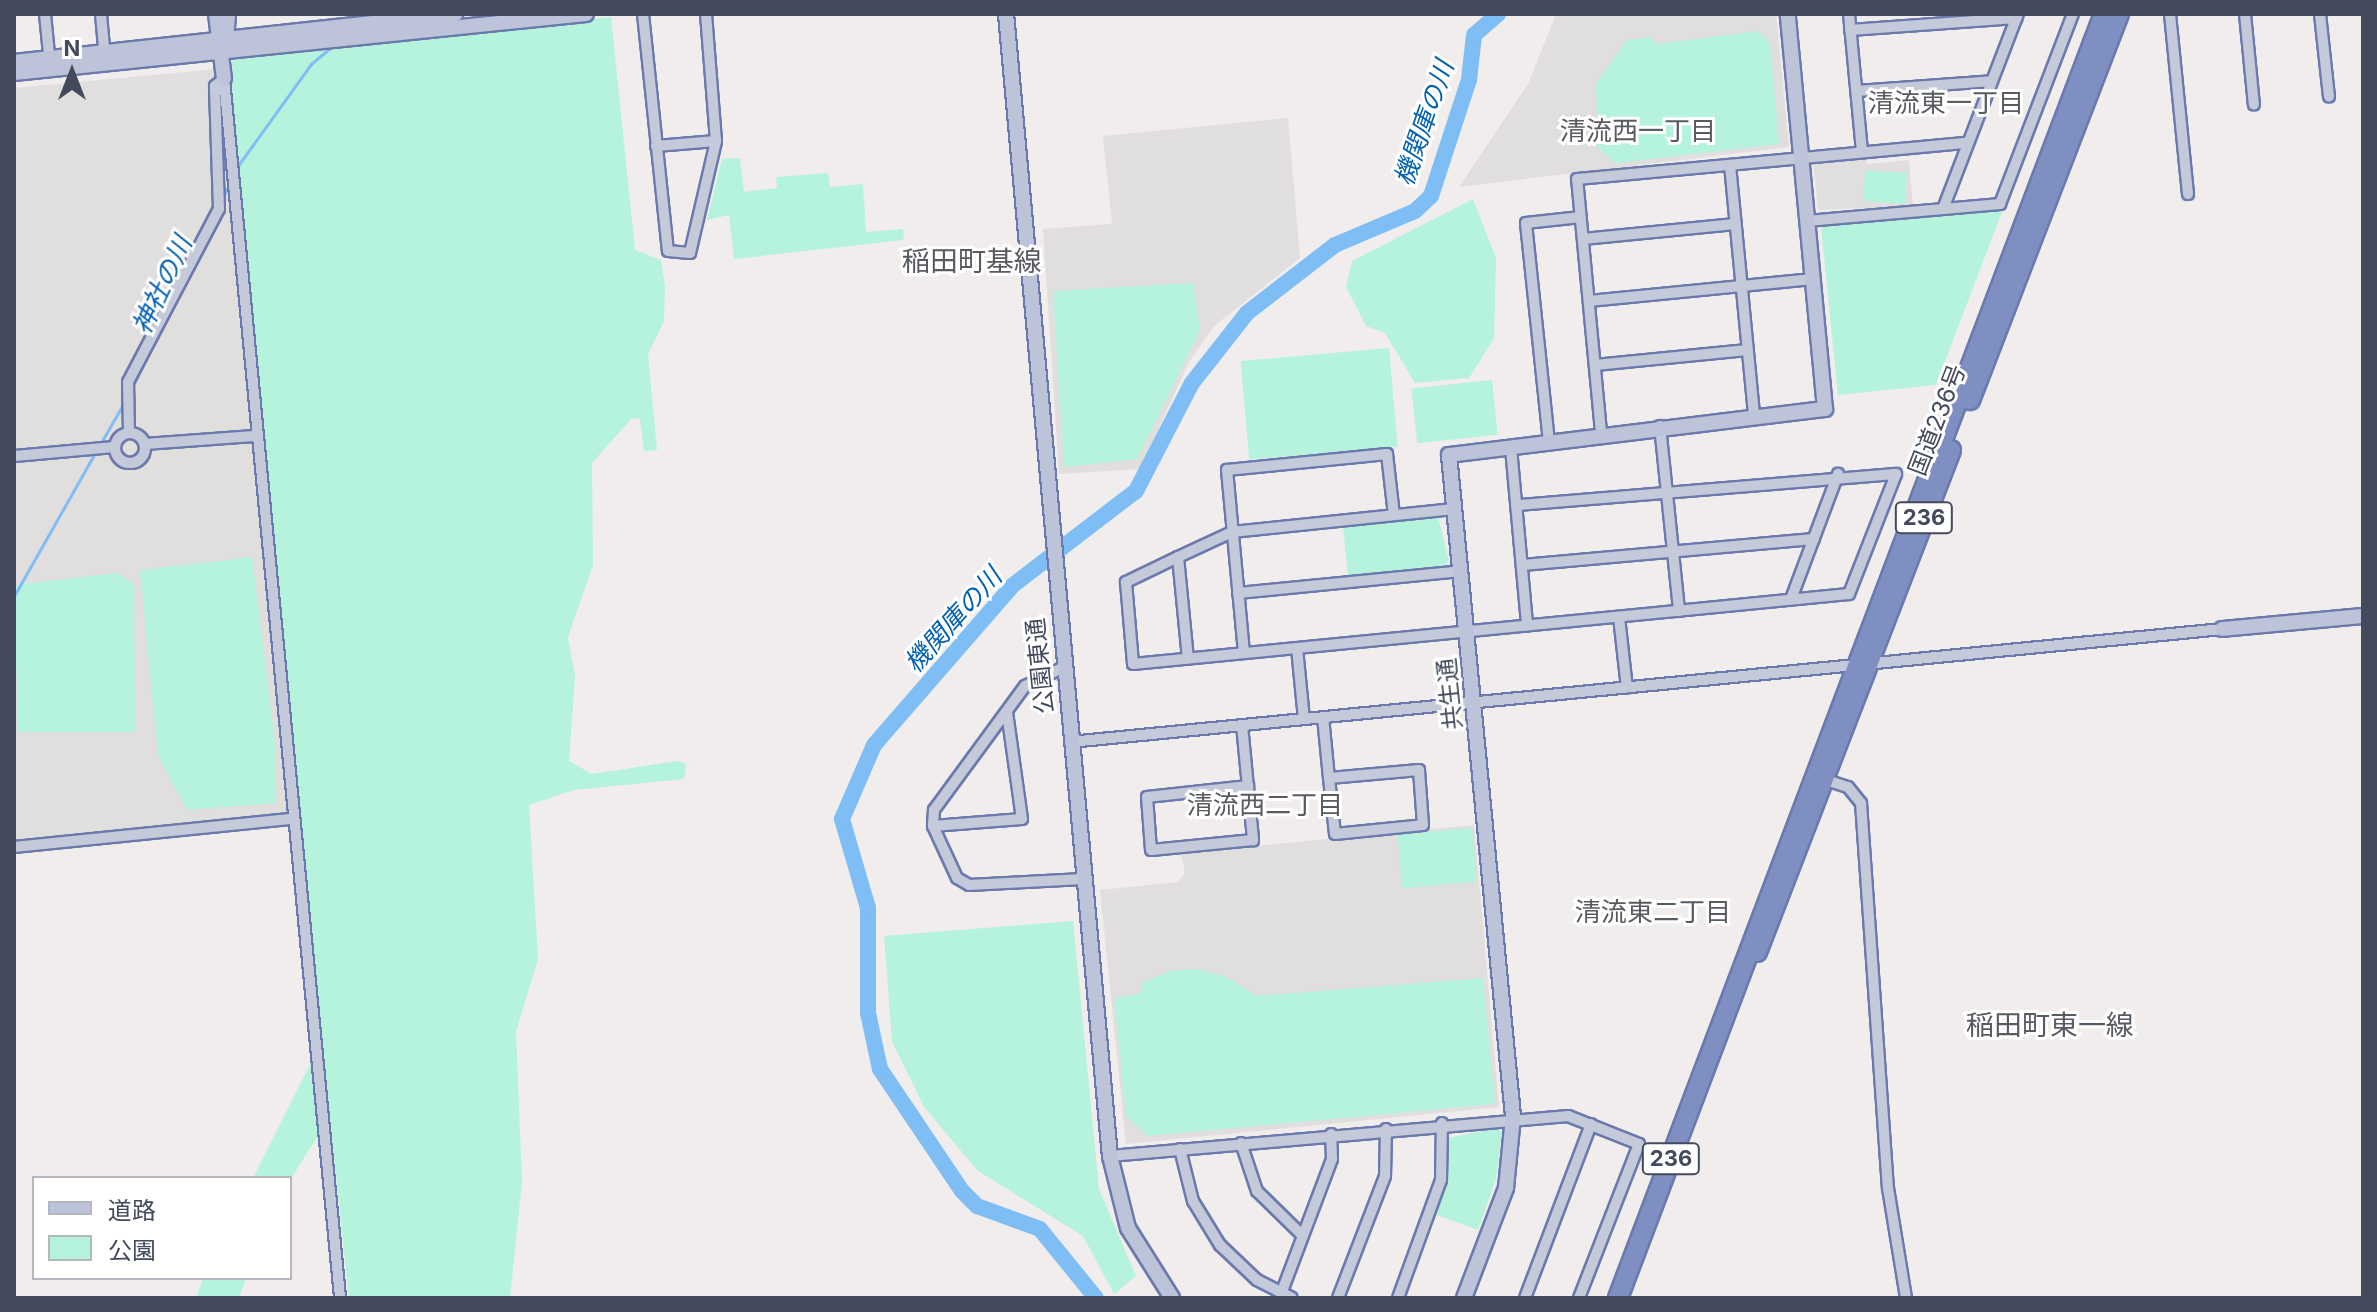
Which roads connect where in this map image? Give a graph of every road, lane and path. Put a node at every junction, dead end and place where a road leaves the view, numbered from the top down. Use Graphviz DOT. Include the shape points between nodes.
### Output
graph roads {
  1 [pos="45,14"];
  2 [pos="101,14"];
  3 [pos="216,14"];
  4 [pos="228,14"];
  5 [pos="455,14"];
  6 [pos="586,14"];
  7 [pos="643,14"];
  8 [pos="706,14"];
  9 [pos="1006,14"];
  10 [pos="1788,14"];
  11 [pos="1849,14"];
  12 [pos="2073,14"];
  13 [pos="2104,14"];
  14 [pos="2119,14"];
  15 [pos="2170,14"];
  16 [pos="2245,14"];
  17 [pos="2320,14"];
  18 [pos="2017,16"];
  19 [pos="1850,30"];
  20 [pos="224,46"];
  21 [pos="105,59"];
  22 [pos="14,62"];
  23 [pos="50,64"];
  24 [pos="14,73"];
  25 [pos="224,79"];
  26 [pos="1992,81"];
  27 [pos="1857,91"];
  28 [pos="2329,97"];
  29 [pos="2254,105"];
  30 [pos="716,141"];
  31 [pos="1967,143"];
  32 [pos="656,146"];
  33 [pos="1862,151"];
  34 [pos="1801,157"];
  35 [pos="1730,165"];
  36 [pos="2188,194"];
  37 [pos="1943,209"];
  38 [pos="1581,217"];
  39 [pos="1807,221"];
  40 [pos="1735,224"];
  41 [pos="1583,239"];
  42 [pos="1813,279"];
  43 [pos="1741,286"];
  44 [pos="1589,301"];
  45 [pos="1747,350"];
  46 [pos="1595,365"];
  47 [pos="1754,416"];
  48 [pos="1660,425"];
  49 [pos="1601,432"];
  50 [pos="129,433"];
  51 [pos="254,436"];
  52 [pos="1549,442"];
  53 [pos="145,444"];
  54 [pos="115,447"];
  55 [pos="1511,448"];
  56 [pos="14,456"];
  57 [pos="1838,474"];
  58 [pos="1667,490"];
  59 [pos="1516,505"];
  60 [pos="1454,509"];
  61 [pos="1394,515"];
  62 [pos="1232,532"];
  63 [pos="1814,539"];
  64 [pos="1673,551"];
  65 [pos="1178,557"];
  66 [pos="1522,565"];
  67 [pos="1461,571"];
  68 [pos="1238,593"];
  69 [pos="1791,599"];
  70 [pos="1679,611"];
  71 [pos="2363,616"];
  72 [pos="1619,617"];
  73 [pos="1527,625"];
  74 [pos="2222,629"];
  75 [pos="1466,631"];
  76 [pos="1297,648"];
  77 [pos="1244,653"];
  78 [pos="1188,659"];
  79 [pos="1860,666"];
  80 [pos="1062,668"];
  81 [pos="1627,688"];
  82 [pos="1473,703"];
  83 [pos="1007,712"];
  84 [pos="1323,717"];
  85 [pos="1304,719"];
  86 [pos="1242,725"];
  87 [pos="1070,742"];
  88 [pos="1817,777"];
  89 [pos="1329,778"];
  90 [pos="1248,786"];
  91 [pos="290,819"];
  92 [pos="933,826"];
  93 [pos="14,847"];
  94 [pos="1083,879"];
  95 [pos="1513,1116"];
  96 [pos="1442,1123"];
  97 [pos="1591,1124"];
  98 [pos="1386,1129"];
  99 [pos="1331,1134"];
  100 [pos="1241,1143"];
  101 [pos="1180,1149"];
  102 [pos="1110,1156"];
  103 [pos="1303,1236"];
  104 [pos="1286,1296"];
  105 [pos="340,1298"];
  106 [pos="1172,1298"];
  107 [pos="1338,1298"];
  108 [pos="1398,1298"];
  109 [pos="1464,1298"];
  110 [pos="1525,1298"];
  111 [pos="1579,1298"];
  112 [pos="1618,1298"];
  113 [pos="1906,1298"];
  1 -- 23 [label="street"];
  2 -- 21 [label="street"];
  3 -- 20 [label="street"];
  4 -- 20 [label="street"];
  5 -- 20 [label="street"];
  6 -- 20 [label="street"];
  7 -- 32 [label="street"];
  8 -- 30 [label="street"];
  9 -- 80 [label="street, 公園東通"];
  10 -- 34 [label="street"];
  11 -- 19 [label="street"];
  12 -- 37 [label="street" via="2000,204"];
  13 -- 79 [label="highway, 国道236号 / 236"];
  14 -- 79 [label="highway, 国道236号 / 236"];
  15 -- 36 [label="street"];
  16 -- 29 [label="street"];
  17 -- 28 [label="street"];
  18 -- 19 [label="street"];
  18 -- 26 [label="street"];
  19 -- 27 [label="street"];
  20 -- 21 [label="street"];
  20 -- 25 [label="street"];
  21 -- 23 [label="street"];
  22 -- 23 [label="street"];
  23 -- 24 [label="street"];
  25 -- 50 [label="street" via="215,86 219,209 128,382"];
  25 -- 51 [label="street"];
  26 -- 27 [label="street"];
  26 -- 31 [label="street"];
  27 -- 33 [label="street"];
  30 -- 32 [label="street"];
  30 -- 32 [label="street" via="690,253 668,251"];
  31 -- 33 [label="street"];
  31 -- 37 [label="street"];
  33 -- 34 [label="street"];
  34 -- 35 [label="street"];
  34 -- 39 [label="street"];
  35 -- 38 [label="street" via="1577,179"];
  35 -- 40 [label="street"];
  37 -- 39 [label="street"];
  38 -- 41 [label="street"];
  38 -- 52 [label="street" via="1526,223"];
  39 -- 42 [label="street"];
  40 -- 41 [label="street"];
  40 -- 43 [label="street"];
  41 -- 44 [label="street"];
  42 -- 43 [label="street"];
  42 -- 47 [label="street, 共生通" via="1825,409"];
  43 -- 44 [label="street"];
  43 -- 45 [label="street"];
  44 -- 46 [label="street"];
  45 -- 46 [label="street"];
  45 -- 47 [label="street"];
  46 -- 49 [label="street"];
  47 -- 48 [label="street, 共生通"];
  48 -- 49 [label="street, 共生通"];
  48 -- 58 [label="street"];
  49 -- 52 [label="street, 共生通"];
  50 -- 53 [label="street"];
  50 -- 54 [label="street"];
  51 -- 53 [label="street"];
  51 -- 91 [label="street"];
  52 -- 55 [label="street, 共生通"];
  53 -- 54 [label="street" via="131,463"];
  54 -- 56 [label="street"];
  55 -- 59 [label="street"];
  55 -- 60 [label="street, 共生通" via="1449,455"];
  57 -- 58 [label="street"];
  57 -- 63 [label="street"];
  57 -- 69 [label="street" via="1896,474 1849,594"];
  58 -- 59 [label="street"];
  58 -- 64 [label="street"];
  59 -- 66 [label="street"];
  60 -- 61 [label="street"];
  60 -- 67 [label="street, 共生通"];
  61 -- 62 [label="street"];
  61 -- 62 [label="street" via="1387,454 1227,470"];
  62 -- 65 [label="street"];
  62 -- 68 [label="street"];
  63 -- 64 [label="street"];
  63 -- 69 [label="street"];
  64 -- 66 [label="street"];
  64 -- 70 [label="street"];
  65 -- 78 [label="street"];
  65 -- 78 [label="street" via="1126,582 1133,664"];
  66 -- 73 [label="street"];
  67 -- 68 [label="street"];
  67 -- 75 [label="street, 共生通"];
  68 -- 77 [label="street"];
  69 -- 70 [label="street"];
  70 -- 72 [label="street"];
  71 -- 74 [label="street"];
  72 -- 73 [label="street"];
  72 -- 81 [label="street"];
  73 -- 75 [label="street"];
  74 -- 79 [label="street"];
  75 -- 76 [label="street"];
  75 -- 82 [label="street, 共生通"];
  76 -- 77 [label="street"];
  76 -- 85 [label="street"];
  77 -- 78 [label="street"];
  79 -- 81 [label="street"];
  79 -- 88 [label="highway, 国道236号 / 236"];
  80 -- 83 [label="street" via="1034,676"];
  80 -- 87 [label="street, 公園東通"];
  81 -- 82 [label="street"];
  82 -- 84 [label="street"];
  82 -- 95 [label="street, 共生通"];
  83 -- 92 [label="street" via="934,810"];
  83 -- 92 [label="street" via="1022,819"];
  84 -- 85 [label="street"];
  84 -- 89 [label="street"];
  85 -- 86 [label="street"];
  86 -- 87 [label="street"];
  86 -- 90 [label="street"];
  87 -- 94 [label="street, 公園東通"];
  88 -- 112 [label="highway, 国道236号 / 236"];
  88 -- 113 [label="street" via="1848,787 1861,803 1888,1188"];
  89 -- 89 [label="street" via="1335,834 1423,825 1419,770"];
  90 -- 90 [label="street" via="1253,840 1151,850 1147,797"];
  91 -- 93 [label="street"];
  91 -- 105 [label="street"];
  92 -- 94 [label="street" via="957,878 969,885"];
  94 -- 102 [label="street, 公園東通"];
  95 -- 96 [label="street"];
  95 -- 97 [label="street" via="1550,1113"];
  95 -- 109 [label="street, 共生通" via="1506,1188"];
  96 -- 98 [label="street"];
  96 -- 108 [label="street" via="1441,1180"];
  97 -- 110 [label="street"];
  97 -- 111 [label="street" via="1639,1144"];
  98 -- 99 [label="street"];
  98 -- 107 [label="street" via="1385,1176"];
  99 -- 100 [label="street"];
  99 -- 103 [label="street" via="1332,1159"];
  100 -- 101 [label="street"];
  100 -- 103 [label="street" via="1262,1199"];
  101 -- 102 [label="street"];
  101 -- 104 [label="street" via="1207,1227 1235,1261"];
  102 -- 106 [label="street, 公園東通" via="1128,1228"];
  103 -- 104 [label="street"];
}
